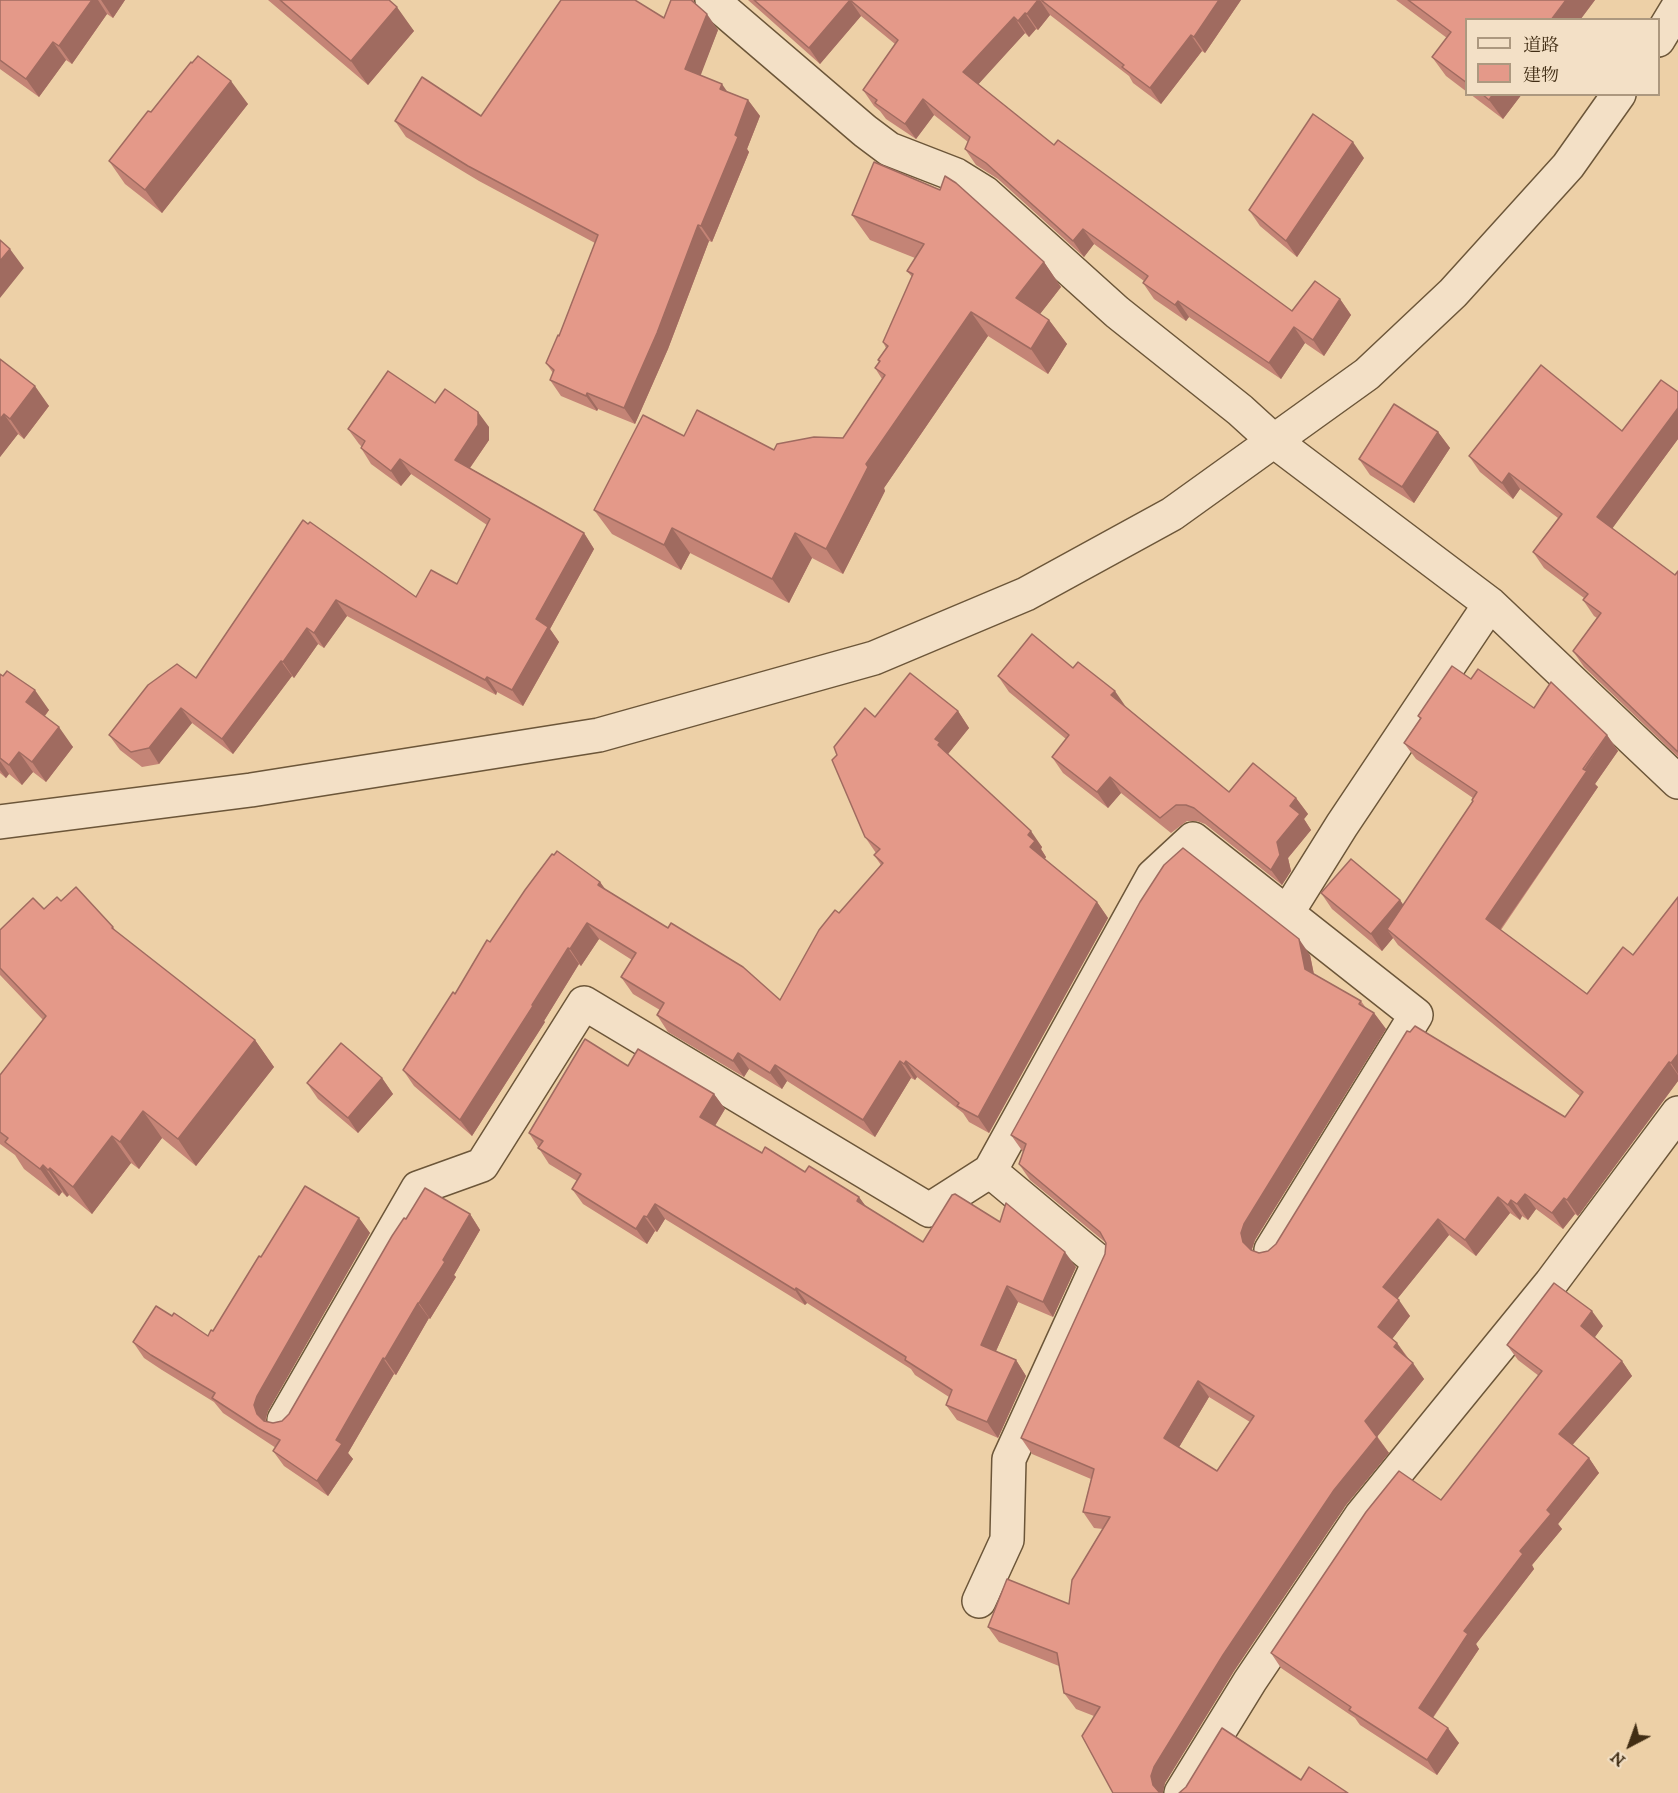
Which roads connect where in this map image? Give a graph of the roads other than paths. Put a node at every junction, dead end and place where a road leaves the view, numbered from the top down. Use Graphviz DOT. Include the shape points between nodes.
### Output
graph roads {
  1 [pos="712,0"];
  2 [pos="1678,8"];
  3 [pos="1660,38"];
  4 [pos="1618,96"];
  5 [pos="1274,441"];
  6 [pos="1490,604"];
  7 [pos="1678,782"];
  8 [pos="0,822"];
  9 [pos="1287,913"];
  10 [pos="1678,1113"];
  11 [pos="990,1171"];
  12 [pos="1271,1250"];
  13 [pos="284,1420"];
  14 [pos="979,1601"];
  15 [pos="1181,1793"];
  1 -- 5 [label="street" via="865,132 889,148 956,175 985,193 1117,312"];
  2 -- 3 [label="street"];
  4 -- 5 [label="street" via="1568,166 1453,293 1367,374"];
  5 -- 6 [label="street"];
  5 -- 8 [label="street" via="1172,514 1026,594 874,658 598,735 251,790"];
  6 -- 7 [label="street"];
  6 -- 9 [label="street"];
  9 -- 11 [label="street" via="1193,838 1153,876"];
  9 -- 12 [label="street" via="1416,1015"];
  10 -- 15 [label="street" via="1551,1283 1361,1516 1250,1681"];
  11 -- 13 [label="street" via="929,1210 584,1004 482,1165 418,1188"];
  11 -- 14 [label="street" via="1099,1262 1009,1459 1007,1540"];
}
